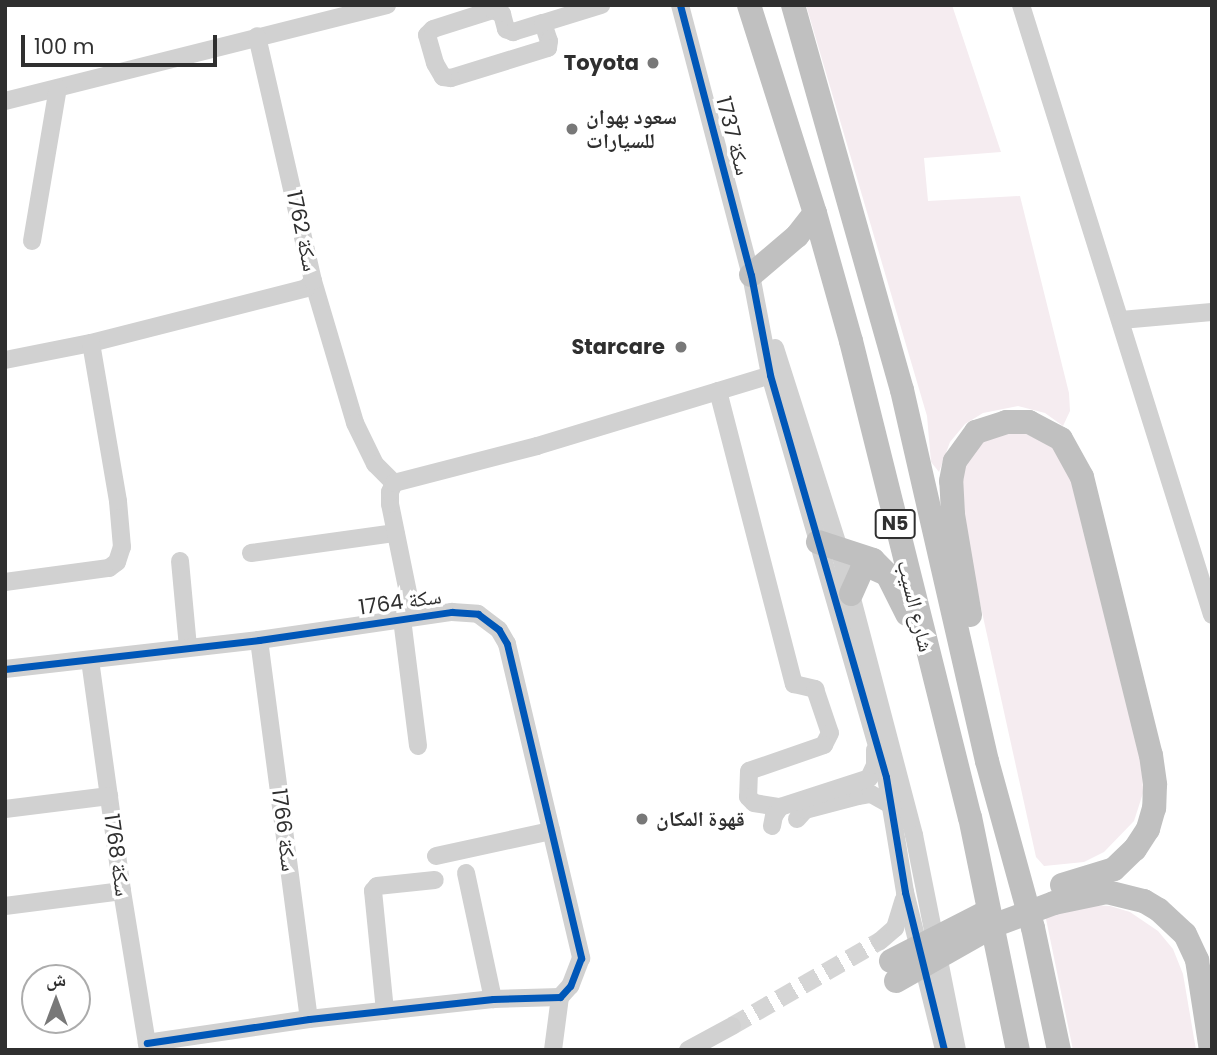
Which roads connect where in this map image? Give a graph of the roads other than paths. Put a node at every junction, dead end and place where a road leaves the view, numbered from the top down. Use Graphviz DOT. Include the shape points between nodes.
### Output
graph roads {
  1 [pos="387,5"];
  2 [pos="601,5"];
  3 [pos="680,5"];
  4 [pos="749,5"];
  5 [pos="793,5"];
  6 [pos="1021,5"];
  7 [pos="543,23"];
  8 [pos="257,36"];
  9 [pos="58,88"];
  10 [pos="5,101"];
  11 [pos="815,213"];
  12 [pos="32,241"];
  13 [pos="751,275"];
  14 [pos="313,281"];
  15 [pos="1212,312"];
  16 [pos="1121,320"];
  17 [pos="90,343"];
  18 [pos="5,359"];
  19 [pos="770,375"];
  20 [pos="718,391"];
  21 [pos="394,484"];
  22 [pos="396,533"];
  23 [pos="828,546"];
  24 [pos="251,553"];
  25 [pos="180,561"];
  26 [pos="887,573"];
  27 [pos="5,582"];
  28 [pos="850,594"];
  29 [pos="1212,615"];
  30 [pos="407,618"];
  31 [pos="259,640"];
  32 [pos="188,648"];
  33 [pos="928,659"];
  34 [pos="90,660"];
  35 [pos="5,669"];
  36 [pos="875,740"];
  37 [pos="418,746"];
  38 [pos="987,761"];
  39 [pos="109,796"];
  40 [pos="893,806"];
  41 [pos="780,807"];
  42 [pos="5,809"];
  43 [pos="797,819"];
  44 [pos="772,827"];
  45 [pos="551,831"];
  46 [pos="436,856"];
  47 [pos="466,873"];
  48 [pos="435,880"];
  49 [pos="122,891"];
  50 [pos="905,892"];
  51 [pos="5,906"];
  52 [pos="934,930"];
  53 [pos="915,934"];
  54 [pos="887,956"];
  55 [pos="560,997"];
  56 [pos="494,999"];
  57 [pos="385,1011"];
  58 [pos="309,1019"];
  59 [pos="734,1020"];
  60 [pos="148,1046"];
  61 [pos="553,1050"];
  62 [pos="688,1050"];
  63 [pos="944,1050"];
  64 [pos="957,1050"];
  65 [pos="1018,1050"];
  66 [pos="1059,1050"];
  67 [pos="1211,1050"];
  1 -- 8 [label="street"];
  2 -- 7 [label="street"];
  3 -- 13 [label="street, سكة 1737"];
  4 -- 11 [label="highway, شارع السيب / N5"];
  5 -- 38 [label="highway, شارع السيب / N5" via="902,390"];
  6 -- 16 [label="street"];
  7 -- 7 [label="street" via="548,48 451,78 443,76 435,63 428,35 433,29 493,10 502,13 509,31"];
  8 -- 9 [label="street"];
  8 -- 14 [label="street, سكة 1762"];
  9 -- 10 [label="street"];
  9 -- 12 [label="street"];
  11 -- 13 [label="highway" via="797,236"];
  11 -- 33 [label="highway, شارع السيب / N5"];
  13 -- 19 [label="street"];
  13 -- 23 [label="street" via="761,297"];
  14 -- 17 [label="street, سكة 1762" via="306,288"];
  14 -- 21 [label="street" via="355,423 375,464"];
  15 -- 16 [label="street"];
  16 -- 29 [label="street"];
  17 -- 18 [label="street, سكة 1762"];
  17 -- 27 [label="street" via="118,501 122,547 117,562 109,568"];
  19 -- 20 [label="street"];
  19 -- 23 [label="street"];
  20 -- 21 [label="street"];
  20 -- 41 [label="street" via="794,684 815,689 830,733 824,745 749,771 748,797 754,803"];
  21 -- 22 [label="street" via="390,492"];
  22 -- 24 [label="street"];
  22 -- 30 [label="street"];
  23 -- 26 [label="highway" via="873,560"];
  23 -- 28 [label="street"];
  23 -- 36 [label="street"];
  25 -- 32 [label="street"];
  26 -- 28 [label="highway" via="862,569"];
  26 -- 33 [label="highway"];
  28 -- 52 [label="street" via="914,835"];
  30 -- 31 [label="street, سكة 1764"];
  30 -- 37 [label="street"];
  30 -- 45 [label="street, سكة 1764" via="465,611 478,614 499,630 508,645"];
  31 -- 32 [label="street, سكة 1764"];
  31 -- 58 [label="street, سكة 1766"];
  32 -- 34 [label="street, سكة 1764"];
  33 -- 65 [label="highway, شارع السيب / N5" via="970,817"];
  34 -- 35 [label="street, سكة 1764"];
  34 -- 39 [label="street, سكة 1768"];
  36 -- 40 [label="street"];
  36 -- 41 [label="street" via="875,765 869,778"];
  38 -- 54 [label="highway, bridge" via="990,739 951,481 956,461 976,432 1006,422 1029,422 1061,439 1070,451 1088,504 1151,755 1154,808 1135,849 1114,869 1002,905"];
  38 -- 66 [label="highway, شارع السيب / N5" via="1033,928"];
  39 -- 42 [label="street"];
  39 -- 49 [label="street, سكة 1768"];
  40 -- 43 [label="street" via="871,794 805,810"];
  40 -- 50 [label="street"];
  41 -- 44 [label="street"];
  45 -- 46 [label="street"];
  45 -- 55 [label="street, سكة 1764" via="581,958 576,975"];
  47 -- 56 [label="street"];
  48 -- 57 [label="street" via="377,886 373,891"];
  49 -- 51 [label="street"];
  49 -- 60 [label="street, سكة 1768"];
  50 -- 53 [label="street"];
  50 -- 54 [label="street"];
  52 -- 53 [label="street"];
  52 -- 64 [label="street"];
  53 -- 54 [label="street"];
  53 -- 63 [label="street"];
  54 -- 67 [label="highway, bridge" via="1054,903 1107,892 1144,901 1185,934 1197,960"];
  55 -- 56 [label="street"];
  55 -- 61 [label="street"];
  56 -- 57 [label="street"];
  57 -- 58 [label="street"];
  58 -- 60 [label="street"];
  59 -- 62 [label="street"];
}
